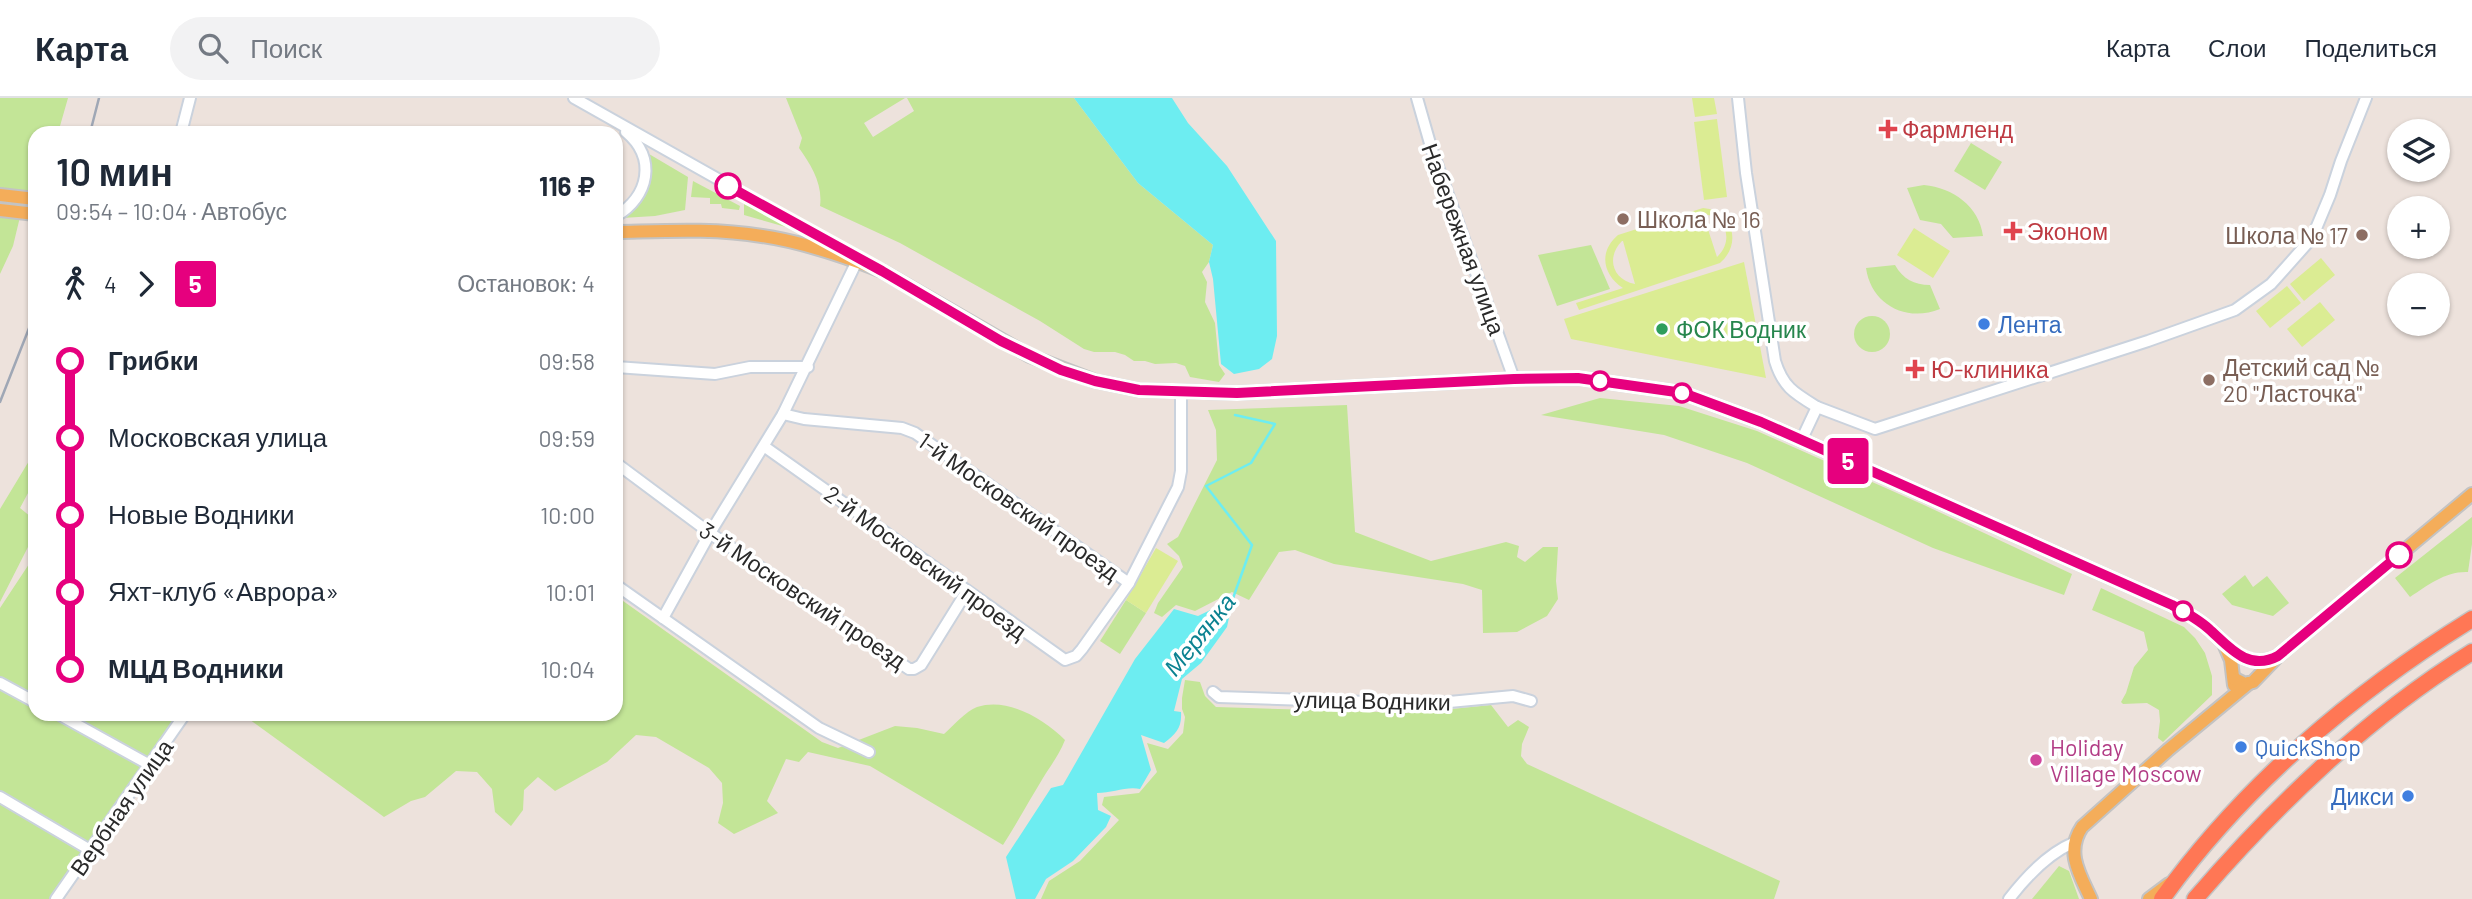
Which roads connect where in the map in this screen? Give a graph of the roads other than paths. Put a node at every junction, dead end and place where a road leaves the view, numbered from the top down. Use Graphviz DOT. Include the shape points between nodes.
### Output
graph roads {
  1 [pos="190,98"];
  2 [pos="574,98"];
  3 [pos="1417,98"];
  4 [pos="1738,98"];
  5 [pos="2366,98"];
  6 [pos="608,117"];
  7 [pos="183,126"];
  8 [pos="619,126"];
  9 [pos="623,130"];
  10 [pos="0,195"];
  11 [pos="28,198"];
  12 [pos="0,210"];
  13 [pos="623,211"];
  14 [pos="28,213"];
  15 [pos="649,231"];
  16 [pos="623,235"];
  17 [pos="623,236"];
  18 [pos="857,261"];
  19 [pos="882,271"];
  20 [pos="808,367"];
  21 [pos="623,368"];
  22 [pos="1514,379"];
  23 [pos="1181,393"];
  24 [pos="1816,407"];
  25 [pos="783,414"];
  26 [pos="1801,440"];
  27 [pos="765,447"];
  28 [pos="623,468"];
  29 [pos="2472,494"];
  30 [pos="710,533"];
  31 [pos="1129,583"];
  32 [pos="623,590"];
  33 [pos="967,592"];
  34 [pos="663,618"];
  35 [pos="2472,620"];
  36 [pos="2225,646"];
  37 [pos="2472,652"];
  38 [pos="2278,656"];
  39 [pos="2250,659"];
  40 [pos="2234,674"];
  41 [pos="2253,679"];
  42 [pos="0,683"];
  43 [pos="1213,692"];
  44 [pos="28,698"];
  45 [pos="2228,698"];
  46 [pos="1531,701"];
  47 [pos="71,721"];
  48 [pos="181,721"];
  49 [pos="869,752"];
  50 [pos="150,765"];
  51 [pos="0,797"];
  52 [pos="2073,843"];
  53 [pos="90,850"];
  54 [pos="2175,880"];
  55 [pos="2089,894"];
  56 [pos="56,899"];
  57 [pos="2009,899"];
  58 [pos="2097,899"];
  59 [pos="2149,899"];
  60 [pos="2162,899"];
  61 [pos="2195,899"];
  1 -- 7 [label="street"];
  2 -- 6 [label="street"];
  3 -- 22 [label="street, Набережная улица"];
  4 -- 24 [label="street" via="1775,361 1781,378 1794,393"];
  5 -- 24 [label="street" via="2312,238 2272,284 2235,310 1875,429"];
  6 -- 8 [label="street"];
  6 -- 19 [label="street"];
  9 -- 13 [label="street" via="641,149 645,164 645,178 635,202"];
  10 -- 11 [label="main road"];
  12 -- 14 [label="main road"];
  15 -- 16 [label="main road"];
  15 -- 17 [label="main road"];
  15 -- 18 [label="main road" via="763,236"];
  18 -- 19 [label="main road"];
  18 -- 20 [label="street"];
  19 -- 23 [label="main road" via="1001,341 1061,370 1128,388"];
  20 -- 21 [label="street" via="750,367 715,374"];
  20 -- 25 [label="street"];
  22 -- 23 [label="main road"];
  22 -- 26 [label="main road" via="1578,378 1668,390 1695,396"];
  23 -- 31 [label="street" via="1178,487"];
  24 -- 26 [label="street"];
  25 -- 27 [label="street"];
  25 -- 31 [label="street, 1-й Московский проезд" via="915,433"];
  26 -- 36 [label="main road" via="2172,605 2207,627"];
  27 -- 30 [label="street"];
  27 -- 33 [label="street, 2-й Московский проезд"];
  28 -- 30 [label="street, 3-й Московский проезд"];
  29 -- 38 [label="main road"];
  30 -- 33 [label="street, 3-й Московский проезд" via="909,669 921,665"];
  30 -- 34 [label="street"];
  31 -- 33 [label="street, 2-й Московский проезд" via="1076,656 1063,660"];
  32 -- 34 [label="street"];
  34 -- 49 [label="street" via="819,728"];
  35 -- 54 [label="highway" via="2393,672 2324,726 2221,825"];
  36 -- 39 [label="main road"];
  36 -- 40 [label="main road"];
  37 -- 61 [label="highway" via="2343,748 2243,844"];
  38 -- 39 [label="main road" via="2269,661"];
  38 -- 41 [label="main road"];
  39 -- 40 [label="main road" via="2239,659"];
  39 -- 41 [label="main road" via="2258,667"];
  40 -- 41 [label="main road" via="2241,683"];
  40 -- 45 [label="main road" via="2234,690"];
  41 -- 45 [label="main road"];
  42 -- 44 [label="street"];
  43 -- 46 [label="street, улица Водники" via="1219,696 1428,704 1513,696"];
  45 -- 52 [label="main road" via="2104,806"];
  47 -- 50 [label="street"];
  48 -- 50 [label="street, Вербная улица"];
  50 -- 53 [label="street, Вербная улица"];
  51 -- 53 [label="street"];
  52 -- 55 [label="main road"];
  52 -- 57 [label="street" via="2053,854"];
  53 -- 56 [label="street, Вербная улица"];
  54 -- 59 [label="main road"];
  54 -- 60 [label="highway"];
  55 -- 58 [label="main road"];
}
